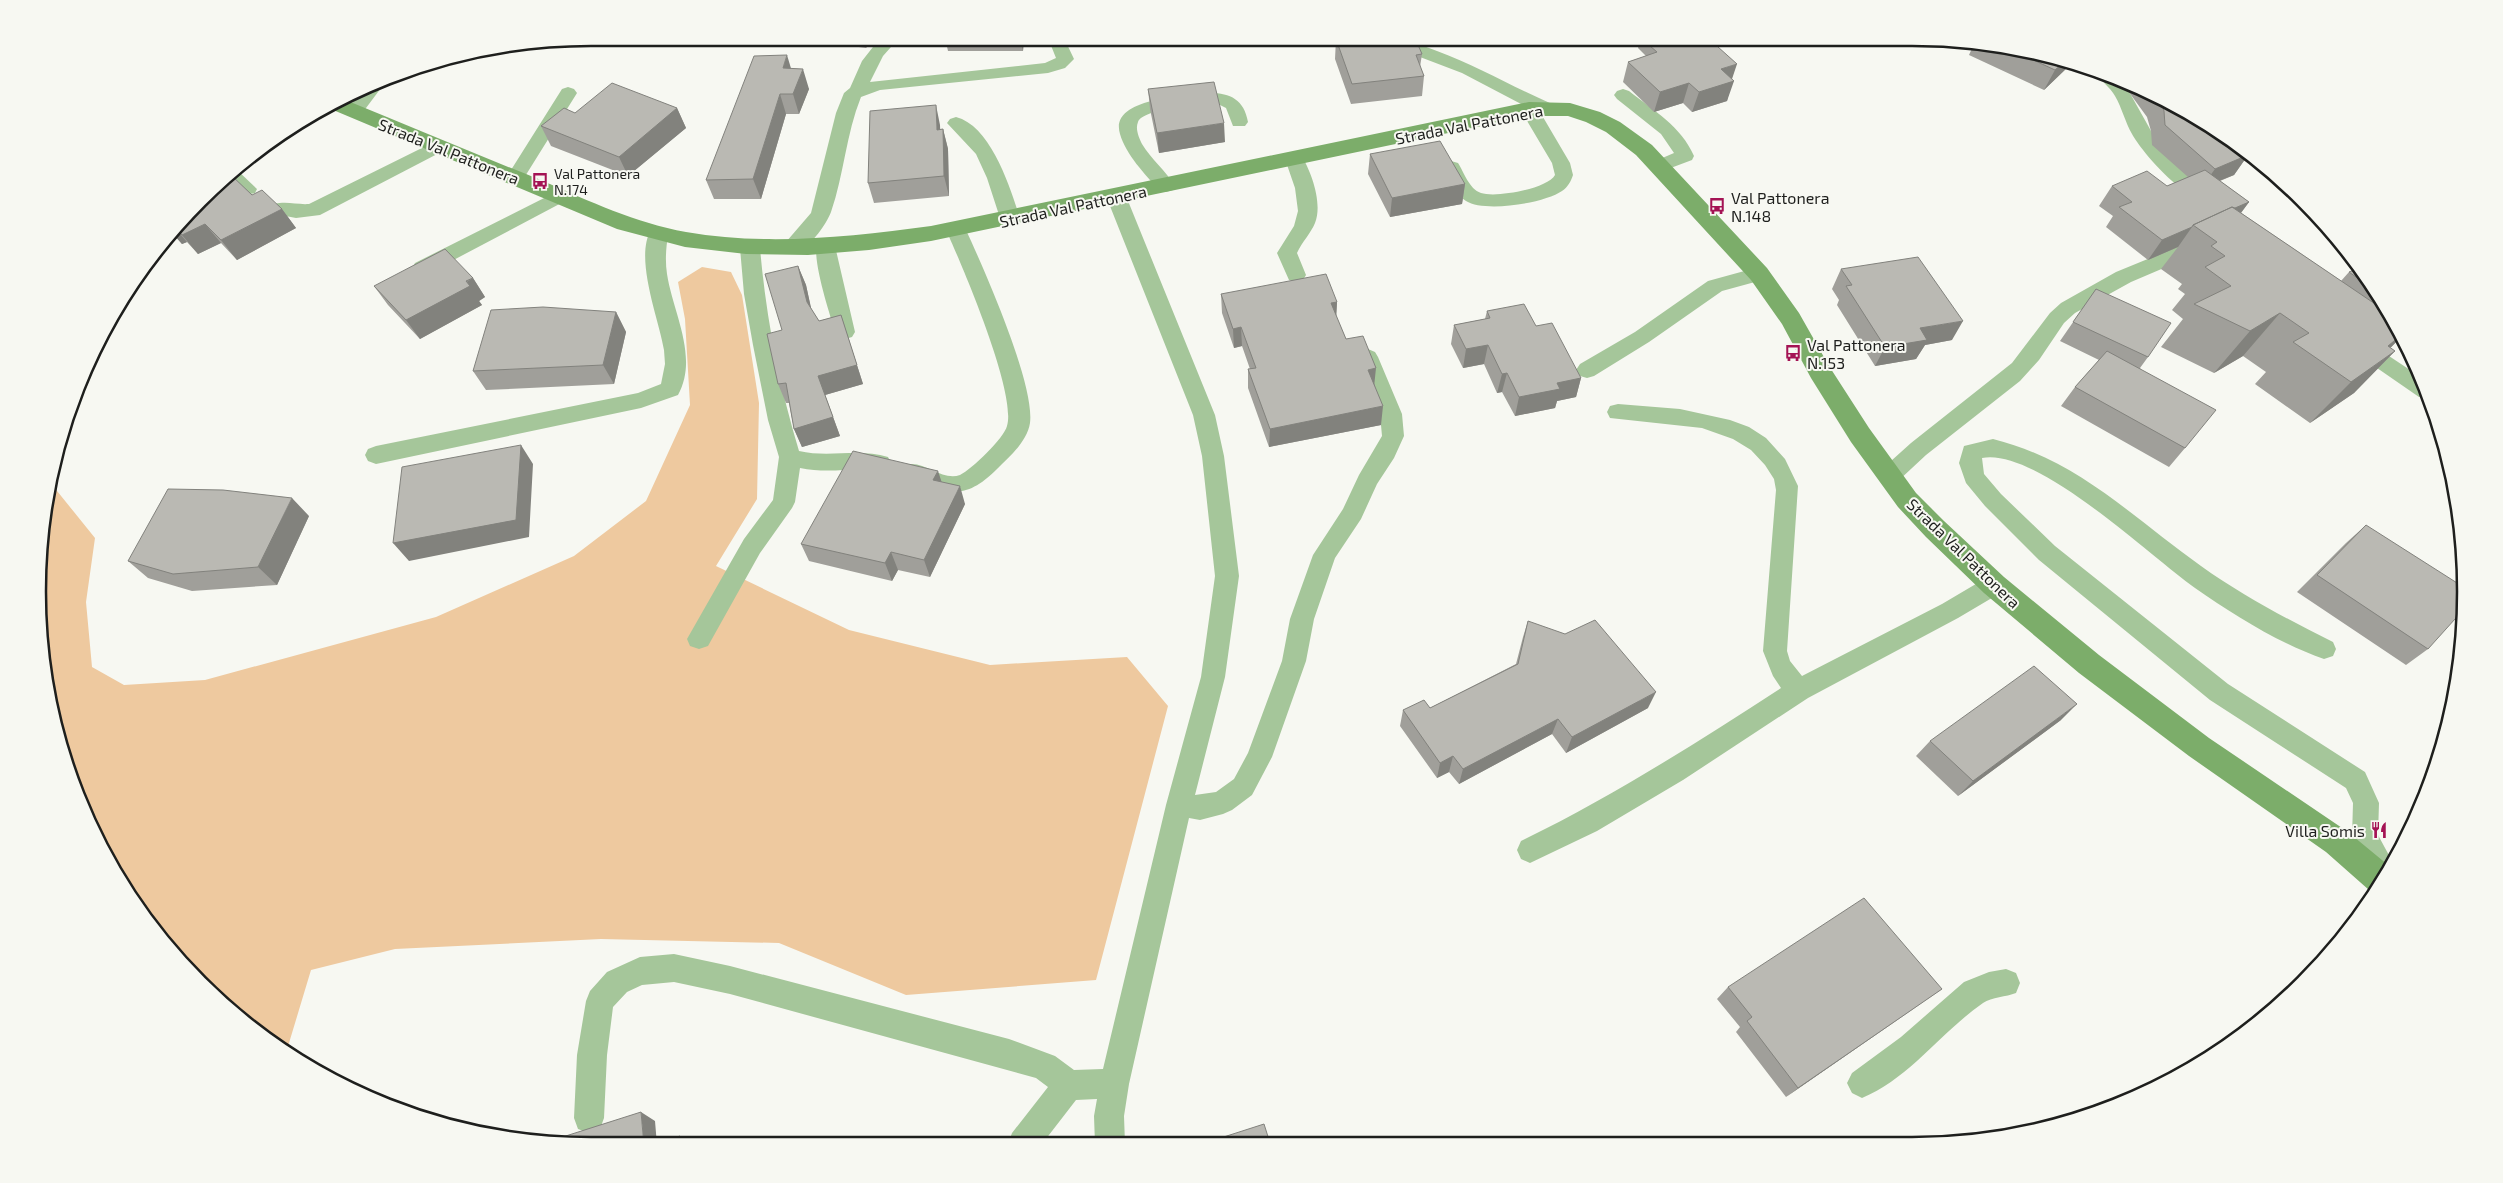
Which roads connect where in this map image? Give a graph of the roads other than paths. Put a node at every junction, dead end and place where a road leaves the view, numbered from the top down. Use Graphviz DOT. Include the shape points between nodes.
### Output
graph roads {
  1 [pos="882,46"];
  2 [pos="1060,46"];
  3 [pos="1406,46"];
  4 [pos="2119,88"];
  5 [pos="858,90"];
  6 [pos="568,93"];
  7 [pos="367,95"];
  8 [pos="1623,95"];
  9 [pos="342,107"];
  10 [pos="1538,108"];
  11 [pos="354,112"];
  12 [pos="1239,122"];
  13 [pos="956,123"];
  14 [pos="436,147"];
  15 [pos="1294,159"];
  16 [pos="1660,166"];
  17 [pos="1451,167"];
  18 [pos="515,178"];
  19 [pos="236,179"];
  20 [pos="1166,186"];
  21 [pos="248,189"];
  22 [pos="560,196"];
  23 [pos="1116,196"];
  24 [pos="282,209"];
  25 [pos="2225,209"];
  26 [pos="1010,218"];
  27 [pos="956,230"];
  28 [pos="658,235"];
  29 [pos="2216,240"];
  30 [pos="825,246"];
  31 [pos="793,247"];
  32 [pos="750,248"];
  33 [pos="1759,274"];
  34 [pos="1296,275"];
  35 [pos="402,279"];
  36 [pos="845,332"];
  37 [pos="2342,332"];
  38 [pos="1368,357"];
  39 [pos="1587,370"];
  40 [pos="2415,384"];
  41 [pos="1618,412"];
  42 [pos="376,454"];
  43 [pos="790,457"];
  44 [pos="1889,476"];
  45 [pos="1994,585"];
  46 [pos="698,639"];
  47 [pos="2324,649"];
  48 [pos="1799,690"];
  49 [pos="1179,805"];
  50 [pos="1530,850"];
  51 [pos="2382,868"];
  52 [pos="2376,876"];
  53 [pos="2006,983"];
  54 [pos="1862,1082"];
  55 [pos="1114,1084"];
  56 [pos="1069,1085"];
  57 [pos="589,1118"];
  58 [pos="1028,1137"];
  59 [pos="1110,1137"];
  1 -- 5 [label="lane"];
  2 -- 5 [label="lane" via="1065,58 1048,68 878,85"];
  3 -- 10 [label="lane" via="1468,69"];
  4 -- 25 [label="lane" via="2130,103 2132,116 2147,143 2191,186"];
  5 -- 31 [label="lane" via="848,102 821,213"];
  6 -- 18 [label="lane"];
  7 -- 11 [label="lane"];
  8 -- 16 [label="lane" via="1664,129 1684,151 1685,156"];
  9 -- 11 [label="street, Strada Val Pattonera"];
  10 -- 15 [label="street, Strada Val Pattonera"];
  10 -- 16 [label="street, Strada Val Pattonera" via="1570,110 1593,117 1613,127"];
  10 -- 17 [label="lane" via="1561,162 1564,175 1560,183 1546,191 1493,201 1475,198 1464,189"];
  11 -- 14 [label="street, Strada Val Pattonera"];
  12 -- 20 [label="lane" via="1233,104 1223,99 1146,106 1133,112 1127,120 1128,132"];
  13 -- 26 [label="lane" via="979,146 994,170"];
  14 -- 18 [label="street, Strada Val Pattonera"];
  14 -- 24 [label="lane" via="313,210 296,212"];
  15 -- 20 [label="street, Strada Val Pattonera"];
  15 -- 34 [label="lane" via="1302,180 1307,218 1287,253"];
  16 -- 33 [label="street, Strada Val Pattonera"];
  18 -- 22 [label="street, Strada Val Pattonera"];
  19 -- 21 [label="lane"];
  20 -- 23 [label="street, Strada Val Pattonera"];
  22 -- 28 [label="street, Strada Val Pattonera"];
  22 -- 35 [label="lane"];
  23 -- 26 [label="street, Strada Val Pattonera"];
  23 -- 49 [label="lane" via="1204,415 1213,456 1228,576 1213,677"];
  26 -- 27 [label="street, Strada Val Pattonera"];
  27 -- 30 [label="street, Strada Val Pattonera"];
  27 -- 43 [label="lane" via="1016,395 1019,423 1014,438 966,483 954,486 906,468 870,461 815,463"];
  28 -- 32 [label="street, Strada Val Pattonera"];
  28 -- 42 [label="lane" via="655,258 676,364 670,389 641,400"];
  29 -- 44 [label="lane" via="2075,303 2058,318 2014,375 1908,456"];
  30 -- 31 [label="street, Strada Val Pattonera"];
  30 -- 36 [label="lane"];
  31 -- 32 [label="street, Strada Val Pattonera"];
  32 -- 43 [label="lane" via="763,345"];
  33 -- 39 [label="lane" via="1714,286"];
  33 -- 44 [label="street, Strada Val Pattonera" via="1791,319 1820,372"];
  37 -- 40 [label="lane"];
  38 -- 49 [label="lane" via="1391,414 1393,436 1353,513 1325,555 1302,619 1294,661 1259,757 1244,787 1223,802 1200,808"];
  41 -- 48 [label="lane" via="1690,418 1719,424 1746,437 1780,468 1787,485 1783,574 1774,644 1776,660 1784,675"];
  43 -- 46 [label="lane" via="784,502 752,546"];
  44 -- 45 [label="street, Strada Val Pattonera" via="1928,522"];
  45 -- 48 [label="lane"];
  45 -- 52 [label="street, Strada Val Pattonera" via="2168,724 2337,842"];
  47 -- 51 [label="lane" via="2248,610 2068,478 2031,459 1997,447 1981,446 1972,452 1970,463 1974,477 2047,553 2219,692 2356,780 2366,803 2365,837"];
  48 -- 50 [label="lane" via="1674,772 1588,822"];
  49 -- 55 [label="lane"];
  53 -- 54 [label="lane" via="1974,992 1911,1047"];
  55 -- 56 [label="lane"];
  55 -- 59 [label="lane"];
  56 -- 57 [label="lane" via="1045,1066 1009,1054 730,980 674,968 640,970 617,982 600,1001 592,1055"];
  56 -- 58 [label="lane"];
}
